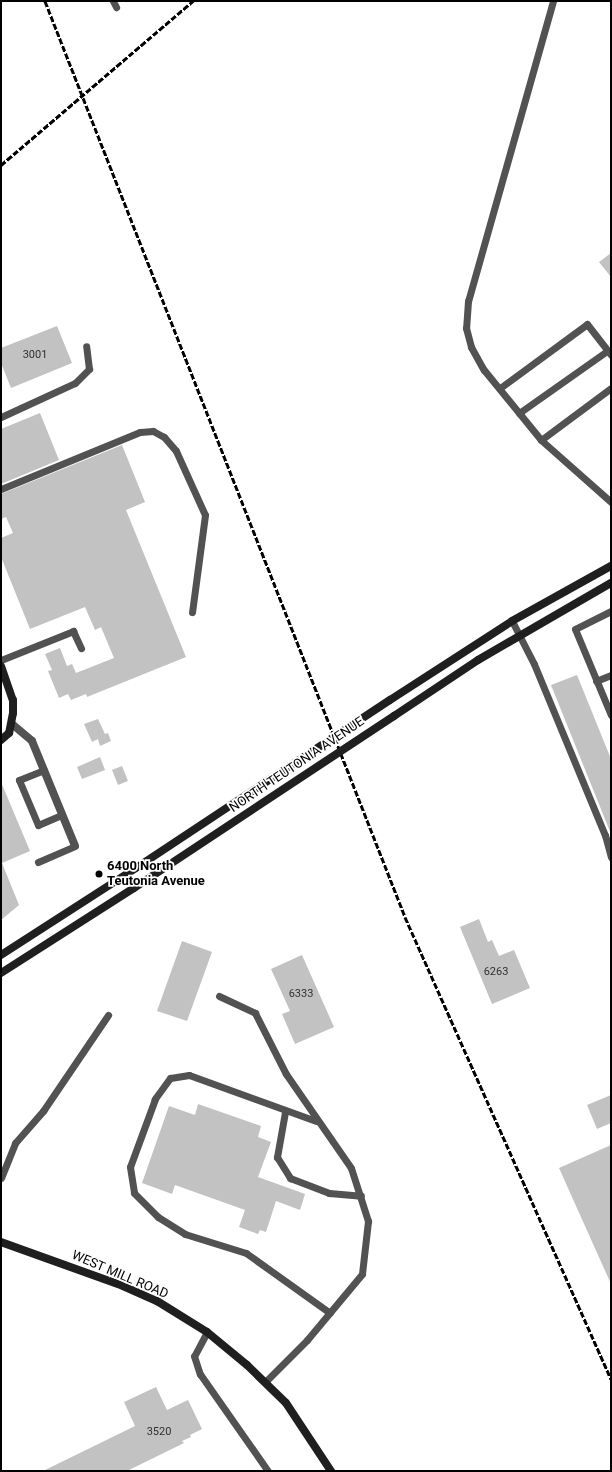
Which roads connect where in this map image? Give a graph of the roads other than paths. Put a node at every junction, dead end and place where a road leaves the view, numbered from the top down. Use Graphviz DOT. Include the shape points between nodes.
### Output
graph roads {
  1 [pos="553,1"];
  2 [pos="86,346"];
  3 [pos="609,353"];
  4 [pos="500,388"];
  5 [pos="611,388"];
  6 [pos="519,412"];
  7 [pos="1,417"];
  8 [pos="541,440"];
  9 [pos="1,489"];
  10 [pos="611,502"];
  11 [pos="611,566"];
  12 [pos="611,583"];
  13 [pos="192,612"];
  14 [pos="611,612"];
  15 [pos="512,621"];
  16 [pos="519,635"];
  17 [pos="81,648"];
  18 [pos="1,660"];
  19 [pos="1,666"];
  20 [pos="611,675"];
  21 [pos="596,681"];
  22 [pos="611,716"];
  23 [pos="12,724"];
  24 [pos="1,740"];
  25 [pos="44,770"];
  26 [pos="62,815"];
  27 [pos="75,846"];
  28 [pos="611,857"];
  29 [pos="38,862"];
  30 [pos="1,955"];
  31 [pos="1,973"];
  32 [pos="219,996"];
  33 [pos="108,1015"];
  34 [pos="285,1112"];
  35 [pos="316,1122"];
  36 [pos="1,1178"];
  37 [pos="361,1196"];
  38 [pos="1,1242"];
  39 [pos="330,1313"];
  40 [pos="207,1332"];
  41 [pos="265,1382"];
  42 [pos="328,1470"];
  43 [pos="268,1471"];
  1 -- 4 [label="lane" via="468,301 466,328 471,347"];
  2 -- 7 [label="lane" via="89,369 75,383"];
  3 -- 4 [label="lane" via="587,324"];
  3 -- 6 [label="lane"];
  4 -- 6 [label="lane"];
  5 -- 8 [label="lane"];
  6 -- 8 [label="lane"];
  8 -- 10 [label="lane"];
  9 -- 13 [label="lane" via="140,432 153,431 164,437 176,451 204,515"];
  11 -- 15 [label="main road, NORTH TEUTONIA AVENUE"];
  12 -- 16 [label="main road, NORTH TEUTONIA AVENUE"];
  14 -- 21 [label="lane" via="575,629"];
  15 -- 16 [label="lane"];
  15 -- 30 [label="main road, NORTH TEUTONIA AVENUE, bridge"];
  16 -- 28 [label="lane" via="534,664 596,814"];
  16 -- 31 [label="main road, NORTH TEUTONIA AVENUE, bridge"];
  17 -- 18 [label="lane" via="73,631"];
  19 -- 23 [label="main road" via="13,700"];
  20 -- 21 [label="lane"];
  21 -- 22 [label="lane"];
  23 -- 24 [label="main road" via="9,733"];
  23 -- 25 [label="street" via="32,741"];
  25 -- 26 [label="street"];
  25 -- 26 [label="lane" via="19,780 38,825"];
  26 -- 27 [label="street"];
  27 -- 29 [label="lane"];
  32 -- 35 [label="lane" via="255,1012 286,1074"];
  33 -- 36 [label="lane" via="43,1111 15,1143"];
  34 -- 35 [label="lane"];
  34 -- 37 [label="lane" via="277,1157 290,1178 329,1193"];
  34 -- 39 [label="lane" via="190,1075 170,1078 155,1099 130,1167 134,1193 158,1217 185,1234 246,1253"];
  35 -- 37 [label="lane" via="351,1168"];
  37 -- 39 [label="lane" via="368,1222 362,1274"];
  38 -- 40 [label="main road, WEST MILL ROAD" via="123,1286 157,1301"];
  39 -- 41 [label="lane"];
  40 -- 41 [label="main road, WEST MILL ROAD"];
  40 -- 43 [label="lane" via="194,1356 198,1370"];
  41 -- 42 [label="main road, WEST MILL ROAD" via="286,1403"];
}
